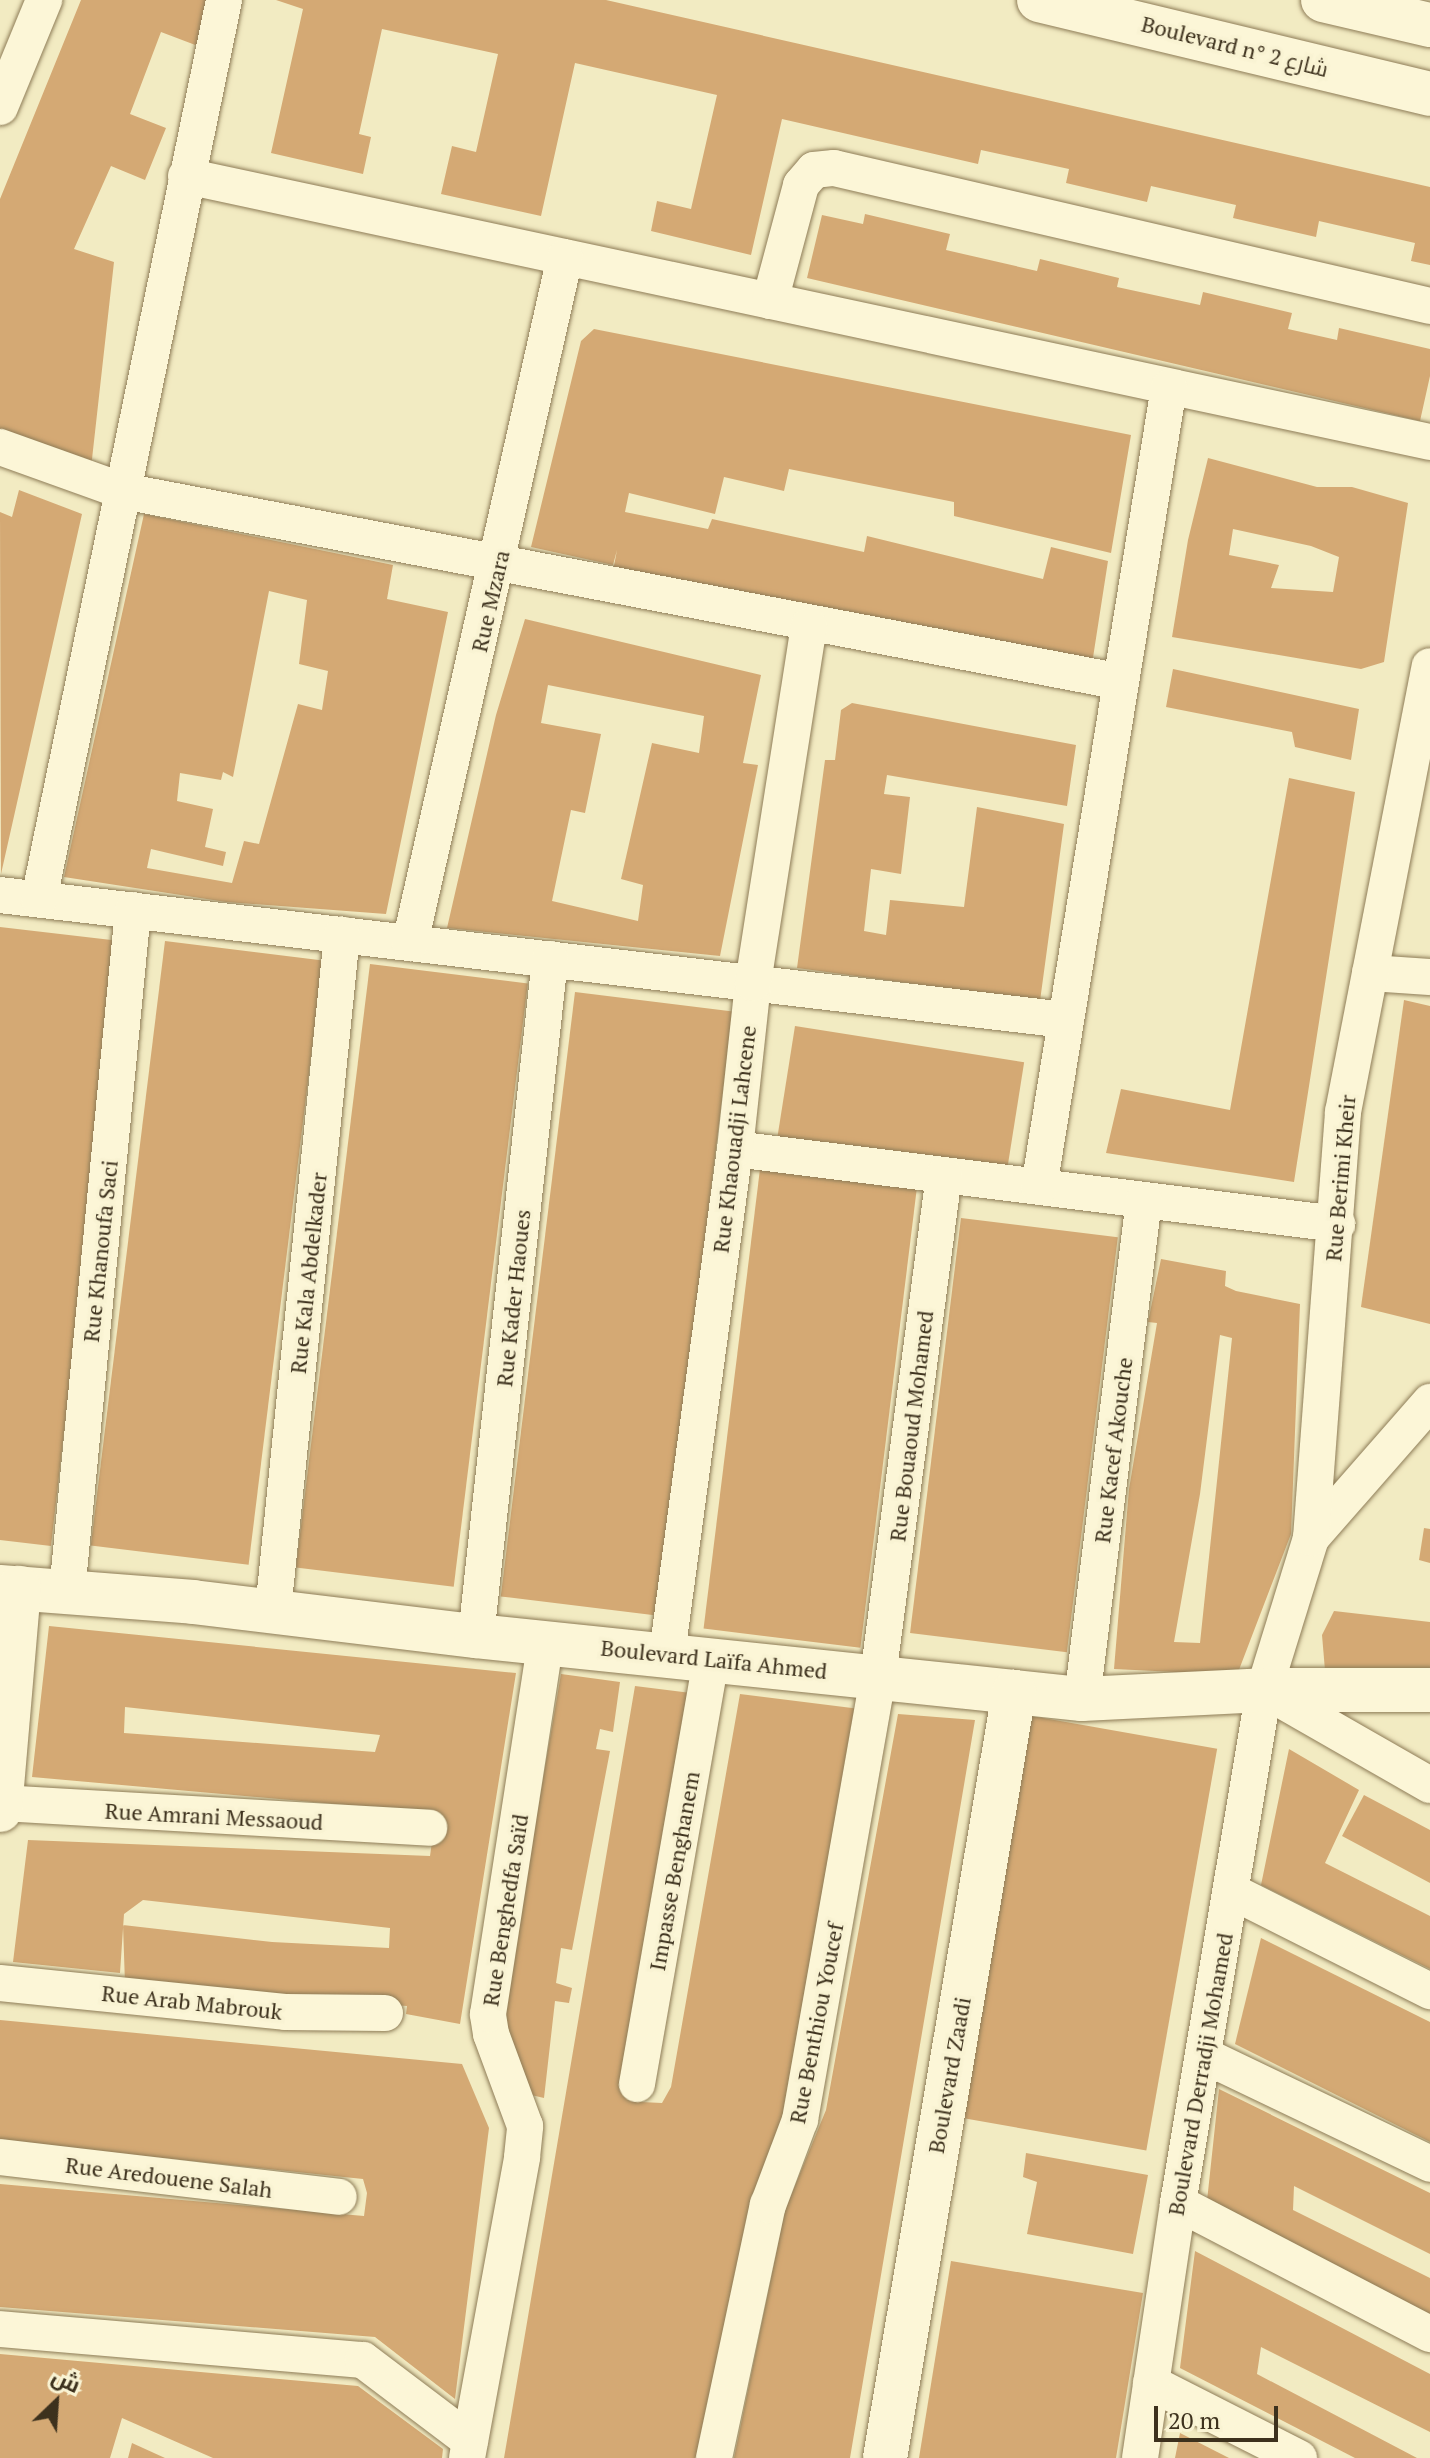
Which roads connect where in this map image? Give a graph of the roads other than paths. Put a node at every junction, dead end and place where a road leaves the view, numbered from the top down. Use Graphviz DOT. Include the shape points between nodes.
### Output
graph roads {
  1 [pos="44,0"];
  2 [pos="224,0"];
  3 [pos="1039,0"];
  4 [pos="1323,0"];
  5 [pos="1430,25"];
  6 [pos="1430,94"];
  7 [pos="0,107"];
  8 [pos="186,176"];
  9 [pos="565,257"];
  10 [pos="770,301"];
  11 [pos="1430,306"];
  12 [pos="1169,387"];
  13 [pos="1430,442"];
  14 [pos="0,447"];
  15 [pos="123,491"];
  16 [pos="499,561"];
  17 [pos="809,625"];
  18 [pos="1430,666"];
  19 [pos="1121,682"];
  20 [pos="0,895"];
  21 [pos="39,899"];
  22 [pos="133,910"];
  23 [pos="342,935"];
  24 [pos="410,943"];
  25 [pos="550,959"];
  26 [pos="1370,973"];
  27 [pos="1430,977"];
  28 [pos="753,983"];
  29 [pos="1066,1020"];
  30 [pos="735,1149"];
  31 [pos="944,1175"];
  32 [pos="1039,1187"];
  33 [pos="1144,1200"];
  34 [pos="1337,1224"];
  35 [pos="1430,1402"];
  36 [pos="1311,1538"];
  37 [pos="10,1588"];
  38 [pos="67,1592"];
  39 [pos="273,1611"];
  40 [pos="476,1636"];
  41 [pos="546,1641"];
  42 [pos="667,1654"];
  43 [pos="711,1659"];
  44 [pos="878,1677"];
  45 [pos="1264,1690"];
  46 [pos="1430,1690"];
  47 [pos="1014,1692"];
  48 [pos="1082,1699"];
  49 [pos="1430,1785"];
  50 [pos="0,1803"];
  51 [pos="0,1810"];
  52 [pos="429,1828"];
  53 [pos="1231,1891"];
  54 [pos="0,1983"];
  55 [pos="1430,1991"];
  56 [pos="385,2013"];
  57 [pos="1203,2055"];
  58 [pos="637,2084"];
  59 [pos="0,2157"];
  60 [pos="1430,2164"];
  61 [pos="339,2197"];
  62 [pos="1178,2203"];
  63 [pos="0,2329"];
  64 [pos="1430,2334"];
  65 [pos="1151,2383"];
  66 [pos="469,2450"];
  67 [pos="714,2458"];
  68 [pos="885,2458"];
  69 [pos="1140,2458"];
  70 [pos="1299,2458"];
  1 -- 7 [label="street"];
  2 -- 8 [label="street"];
  3 -- 6 [label="street, Boulevard n° شارع 2"];
  4 -- 5 [label="street"];
  8 -- 9 [label="street"];
  8 -- 15 [label="street"];
  9 -- 10 [label="street"];
  9 -- 16 [label="street, Rue Mzara"];
  10 -- 11 [label="street" via="801,185 814,170 834,168"];
  10 -- 12 [label="street"];
  12 -- 13 [label="street"];
  12 -- 19 [label="street"];
  14 -- 15 [label="street"];
  15 -- 16 [label="street"];
  15 -- 21 [label="street"];
  16 -- 17 [label="street"];
  16 -- 24 [label="street, Rue Mzara"];
  17 -- 19 [label="street"];
  17 -- 28 [label="street, Rue Khaouadji Lahcene"];
  18 -- 26 [label="street, Rue Berimi Kheir"];
  19 -- 29 [label="street"];
  20 -- 21 [label="street"];
  21 -- 22 [label="street"];
  22 -- 23 [label="street"];
  22 -- 38 [label="street, Rue Khanoufa Saci"];
  23 -- 24 [label="street"];
  23 -- 39 [label="street, Rue Kala Abdelkader"];
  24 -- 25 [label="street"];
  25 -- 28 [label="street"];
  25 -- 40 [label="street, Rue Kader Haoues"];
  26 -- 27 [label="street"];
  26 -- 34 [label="street, Rue Berimi Kheir" via="1343,1112"];
  28 -- 29 [label="street"];
  28 -- 30 [label="street, Rue Khaouadji Lahcene"];
  29 -- 32 [label="street"];
  30 -- 31 [label="street"];
  30 -- 42 [label="street, Rue Khaouadji Lahcene"];
  31 -- 32 [label="street"];
  31 -- 44 [label="street, Rue Bouaoud Mohamed"];
  32 -- 33 [label="street"];
  33 -- 34 [label="street"];
  33 -- 48 [label="street, Rue Kacef Akouche"];
  34 -- 36 [label="street, Rue Berimi Kheir"];
  35 -- 36 [label="street"];
  36 -- 45 [label="street, Rue Berimi Kheir"];
  37 -- 38 [label="street, Boulevard Laïfa Ahmed"];
  37 -- 50 [label="street"];
  38 -- 39 [label="street, Boulevard Laïfa Ahmed"];
  39 -- 40 [label="street, Boulevard Laïfa Ahmed"];
  40 -- 41 [label="street, Boulevard Laïfa Ahmed"];
  41 -- 42 [label="street, Boulevard Laïfa Ahmed"];
  41 -- 66 [label="street, Rue Benghedfa Saïd" via="488,2014 525,2126"];
  42 -- 43 [label="street, Boulevard Laïfa Ahmed"];
  43 -- 44 [label="street, Boulevard Laïfa Ahmed"];
  43 -- 58 [label="street, Impasse Benghanem"];
  44 -- 47 [label="street, Boulevard Laïfa Ahmed"];
  44 -- 67 [label="street, Rue Benthiou Youcef" via="800,2120 768,2205"];
  45 -- 46 [label="street, Boulevard Laïfa Ahmed"];
  45 -- 48 [label="street, Boulevard Laïfa Ahmed"];
  45 -- 49 [label="street"];
  45 -- 53 [label="street, Boulevard Derradji Mohamed"];
  47 -- 48 [label="street, Boulevard Laïfa Ahmed"];
  47 -- 68 [label="street, Boulevard Zaadi"];
  50 -- 51 [label="street"];
  50 -- 52 [label="street, Rue Amrani Messaoud"];
  53 -- 55 [label="street"];
  53 -- 57 [label="street, Boulevard Derradji Mohamed"];
  54 -- 56 [label="street, Rue Arab Mabrouk" via="285,2012"];
  57 -- 60 [label="street"];
  57 -- 62 [label="street, Boulevard Derradji Mohamed"];
  59 -- 61 [label="street, Rue Aredouene Salah"];
  62 -- 64 [label="street"];
  62 -- 65 [label="street, Boulevard Derradji Mohamed"];
  63 -- 66 [label="street" via="363,2360"];
  65 -- 69 [label="street, Boulevard Derradji Mohamed"];
  65 -- 70 [label="street"];
}
